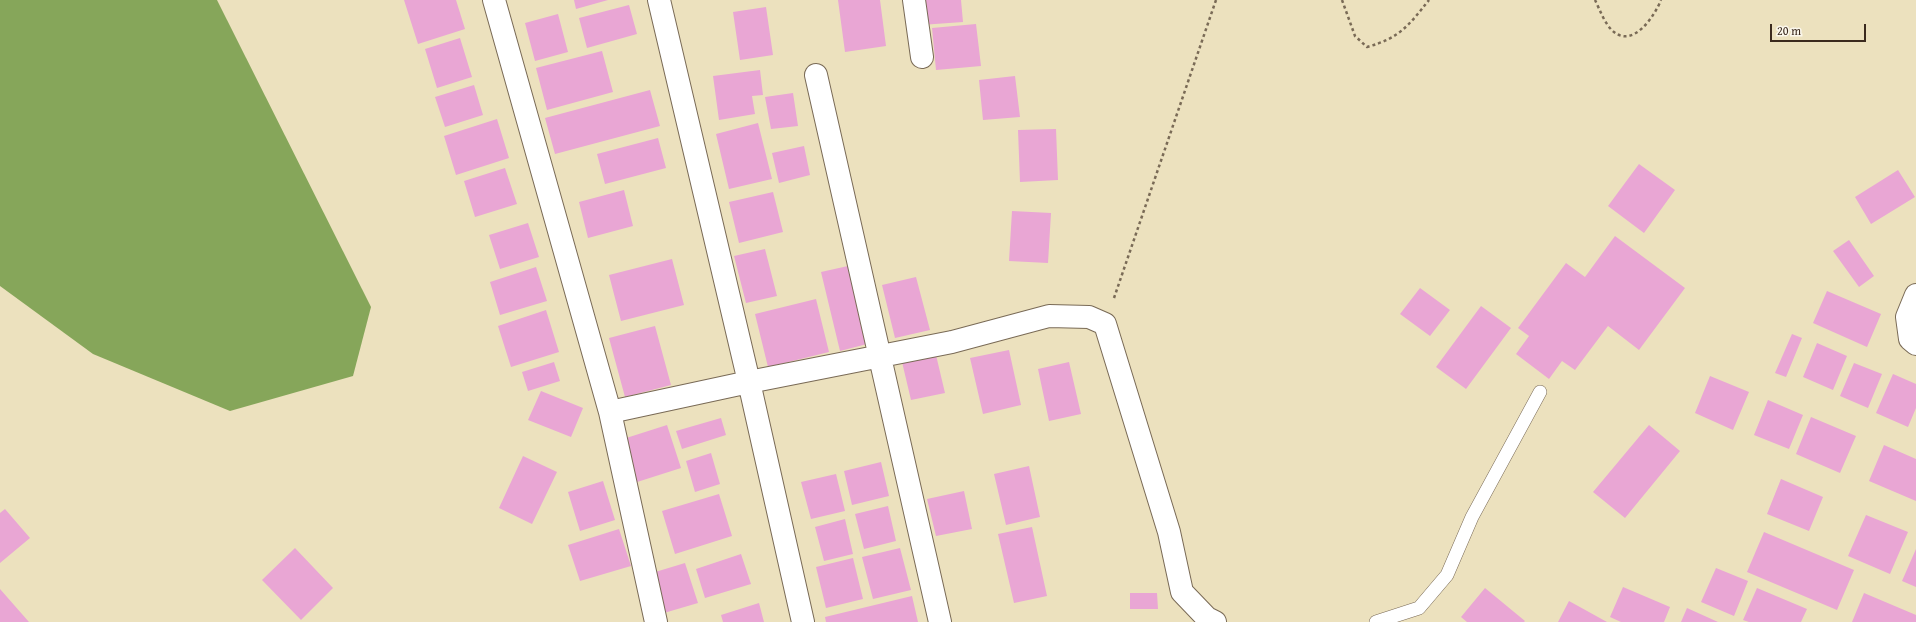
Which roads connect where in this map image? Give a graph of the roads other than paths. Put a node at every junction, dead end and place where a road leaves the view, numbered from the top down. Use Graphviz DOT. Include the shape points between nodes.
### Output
graph roads {
  1 [pos="494,0"];
  2 [pos="659,0"];
  3 [pos="914,0"];
  4 [pos="922,57"];
  5 [pos="816,75"];
  6 [pos="1916,295"];
  7 [pos="1916,344"];
  8 [pos="880,356"];
  9 [pos="749,382"];
  10 [pos="1540,392"];
  11 [pos="610,412"];
  12 [pos="656,622"];
  13 [pos="803,622"];
  14 [pos="940,622"];
  15 [pos="1215,622"];
  16 [pos="1376,622"];
  1 -- 11 [label="street"];
  2 -- 9 [label="street"];
  3 -- 4 [label="street"];
  5 -- 8 [label="street"];
  6 -- 7 [label="street" via="1907,317 1910,339"];
  8 -- 9 [label="street"];
  8 -- 14 [label="street"];
  8 -- 15 [label="street" via="952,342 1049,316 1089,317 1105,324 1169,532 1182,592 1207,618"];
  9 -- 11 [label="street"];
  9 -- 13 [label="street"];
  10 -- 16 [label="lane" via="1472,517 1447,575 1419,608"];
  11 -- 12 [label="street"];
}
